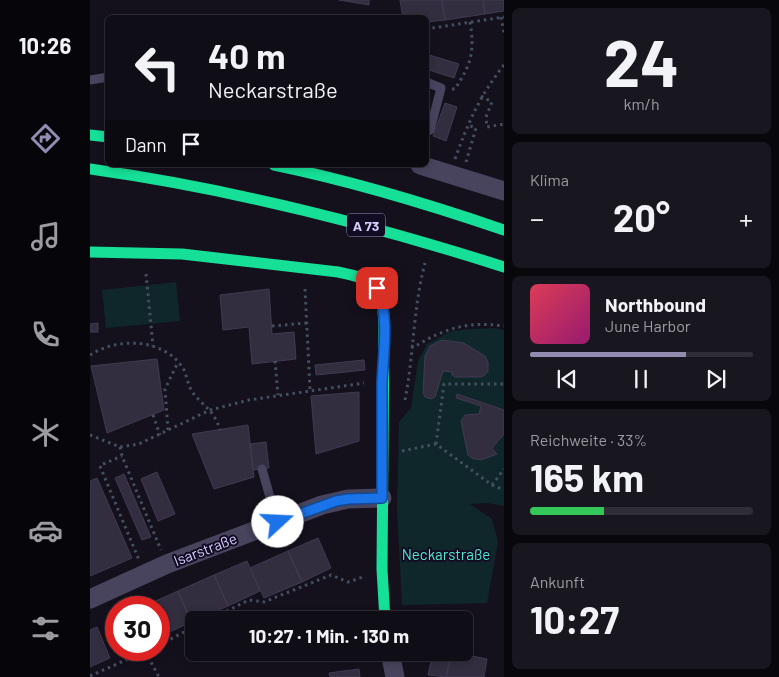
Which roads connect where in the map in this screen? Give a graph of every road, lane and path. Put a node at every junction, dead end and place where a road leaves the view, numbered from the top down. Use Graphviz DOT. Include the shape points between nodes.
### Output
graph roads {
  1 [pos="503,17"];
  2 [pos="470,22"];
  3 [pos="429,29"];
  4 [pos="504,32"];
  5 [pos="504,65"];
  6 [pos="105,78"];
  7 [pos="90,80"];
  8 [pos="429,83"];
  9 [pos="440,90"];
  10 [pos="481,96"];
  11 [pos="504,124"];
  12 [pos="468,125"];
  13 [pos="430,130"];
  14 [pos="90,135"];
  15 [pos="105,137"];
  16 [pos="471,146"];
  17 [pos="283,167"];
  18 [pos="428,168"];
  19 [pos="90,169"];
  20 [pos="458,170"];
  21 [pos="144,189"];
  22 [pos="504,191"];
  23 [pos="226,192"];
  24 [pos="504,230"];
  25 [pos="90,252"];
  26 [pos="144,253"];
  27 [pos="425,262"];
  28 [pos="504,267"];
  29 [pos="306,268"];
  30 [pos="306,323"];
  31 [pos="272,326"];
  32 [pos="504,326"];
  33 [pos="153,346"];
  34 [pos="411,346"];
  35 [pos="90,356"];
  36 [pos="275,361"];
  37 [pos="178,362"];
  38 [pos="382,380"];
  39 [pos="504,384"];
  40 [pos="310,390"];
  41 [pos="278,395"];
  42 [pos="404,404"];
  43 [pos="210,410"];
  44 [pos="152,415"];
  45 [pos="168,430"];
  46 [pos="220,430"];
  47 [pos="90,434"];
  48 [pos="160,435"];
  49 [pos="436,444"];
  50 [pos="120,447"];
  51 [pos="382,454"];
  52 [pos="122,456"];
  53 [pos="262,469"];
  54 [pos="504,469"];
  55 [pos="492,485"];
  56 [pos="504,490"];
  57 [pos="382,498"];
  58 [pos="278,522"];
  59 [pos="167,564"];
  60 [pos="382,569"];
  61 [pos="145,574"];
  62 [pos="90,599"];
  63 [pos="227,611"];
  64 [pos="384,611"];
  65 [pos="185,631"];
  66 [pos="170,639"];
  67 [pos="122,661"];
  68 [pos="151,661"];
  69 [pos="392,661"];
  70 [pos="90,676"];
  71 [pos="158,677"];
  72 [pos="395,677"];
  1 -- 2 [label="path"];
  1 -- 4 [label="path"];
  2 -- 3 [label="path"];
  2 -- 9 [label="path" via="472,53 464,76 455,89"];
  5 -- 10 [label="path"];
  6 -- 7 [label="lane"];
  8 -- 9 [label="lane"];
  9 -- 13 [label="lane"];
  10 -- 11 [label="path" via="492,102 486,117 488,127"];
  10 -- 12 [label="path"];
  12 -- 16 [label="path" via="476,128"];
  12 -- 20 [label="path"];
  14 -- 15 [label="main road"];
  17 -- 24 [label="main road, A 73" via="429,205"];
  18 -- 20 [label="street"];
  19 -- 23 [label="main road, A 73" via="153,176"];
  20 -- 22 [label="street"];
  21 -- 23 [label="main road"];
  23 -- 28 [label="main road, A 73" via="341,218"];
  25 -- 26 [label="main road"];
  26 -- 29 [label="main road" via="182,254"];
  26 -- 33 [label="path"];
  27 -- 34 [label="path"];
  29 -- 30 [label="path"];
  29 -- 38 [label="main road" via="362,277 377,288 383,306"];
  30 -- 31 [label="path"];
  30 -- 40 [label="path"];
  32 -- 34 [label="path" via="460,326"];
  33 -- 35 [label="path" via="114,344"];
  33 -- 37 [label="path"];
  34 -- 42 [label="path"];
  36 -- 41 [label="path"];
  37 -- 43 [label="path" via="192,392"];
  37 -- 45 [label="path" via="165,389"];
  38 -- 40 [label="path"];
  38 -- 51 [label="main road"];
  39 -- 49 [label="path" via="444,384"];
  40 -- 41 [label="path"];
  41 -- 43 [label="path"];
  43 -- 45 [label="path"];
  43 -- 46 [label="path"];
  44 -- 48 [label="path"];
  45 -- 48 [label="path"];
  47 -- 50 [label="path"];
  48 -- 50 [label="path" via="139,444"];
  49 -- 51 [label="path"];
  49 -- 55 [label="path"];
  50 -- 52 [label="path"];
  51 -- 57 [label="main road"];
  52 -- 59 [label="path"];
  52 -- 61 [label="path" via="101,465"];
  53 -- 58 [label="lane"];
  54 -- 55 [label="path"];
  55 -- 56 [label="path"];
  57 -- 58 [label="street, Isarstraße" via="336,501"];
  57 -- 60 [label="main road"];
  58 -- 59 [label="street, Isarstraße"];
  59 -- 61 [label="street, Isarstraße"];
  60 -- 63 [label="path" via="348,582 331,575 264,602 250,600"];
  60 -- 64 [label="main road"];
  61 -- 62 [label="street, Isarstraße"];
  65 -- 66 [label="path"];
  67 -- 70 [label="path"];
  68 -- 71 [label="path"];
  69 -- 72 [label="street"];
}
